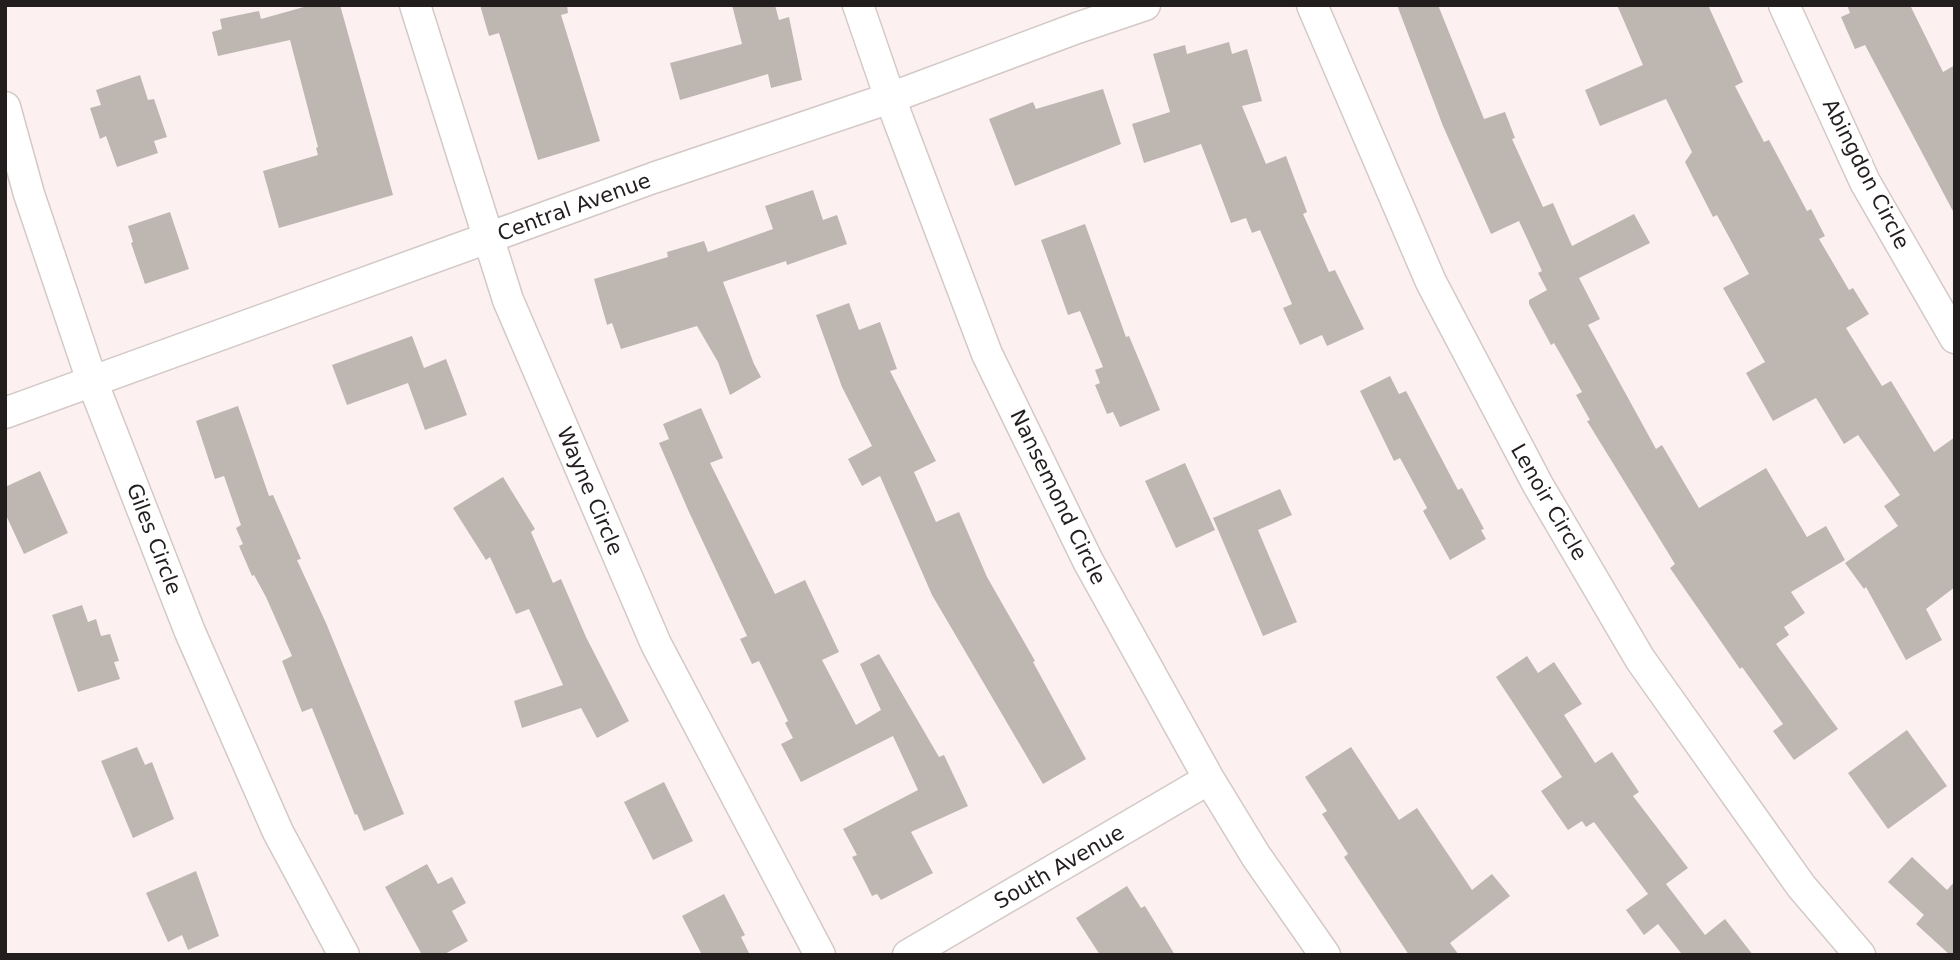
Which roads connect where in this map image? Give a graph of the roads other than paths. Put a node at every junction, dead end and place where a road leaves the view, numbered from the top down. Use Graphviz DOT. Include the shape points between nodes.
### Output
graph roads {
  1 [pos="415,5"];
  2 [pos="858,5"];
  3 [pos="1145,5"];
  4 [pos="1312,5"];
  5 [pos="1784,5"];
  6 [pos="890,98"];
  7 [pos="5,107"];
  8 [pos="488,239"];
  9 [pos="1955,338"];
  10 [pos="92,381"];
  11 [pos="5,413"];
  12 [pos="1209,779"];
  13 [pos="344,955"];
  14 [pos="820,955"];
  15 [pos="908,955"];
  16 [pos="1325,955"];
  17 [pos="1860,955"];
  1 -- 8 [label="street, Wayne Circle"];
  2 -- 6 [label="street, Nansemond Circle"];
  3 -- 6 [label="street, Central Avenue"];
  4 -- 17 [label="street, Lenoir Circle" via="1430,282 1538,485 1640,659 1801,886"];
  5 -- 9 [label="street, Abingdon Circle" via="1865,182"];
  6 -- 8 [label="street, Central Avenue"];
  6 -- 12 [label="street, Nansemond Circle" via="988,354 1088,561"];
  7 -- 10 [label="street, Giles Circle"];
  8 -- 10 [label="street, Central Avenue"];
  8 -- 14 [label="street, Wayne Circle" via="508,300 656,644"];
  10 -- 11 [label="street, Central Avenue"];
  10 -- 13 [label="street, Giles Circle" via="190,632 278,832"];
  12 -- 15 [label="street, South Avenue"];
  12 -- 16 [label="street, Nansemond Circle"];
}
